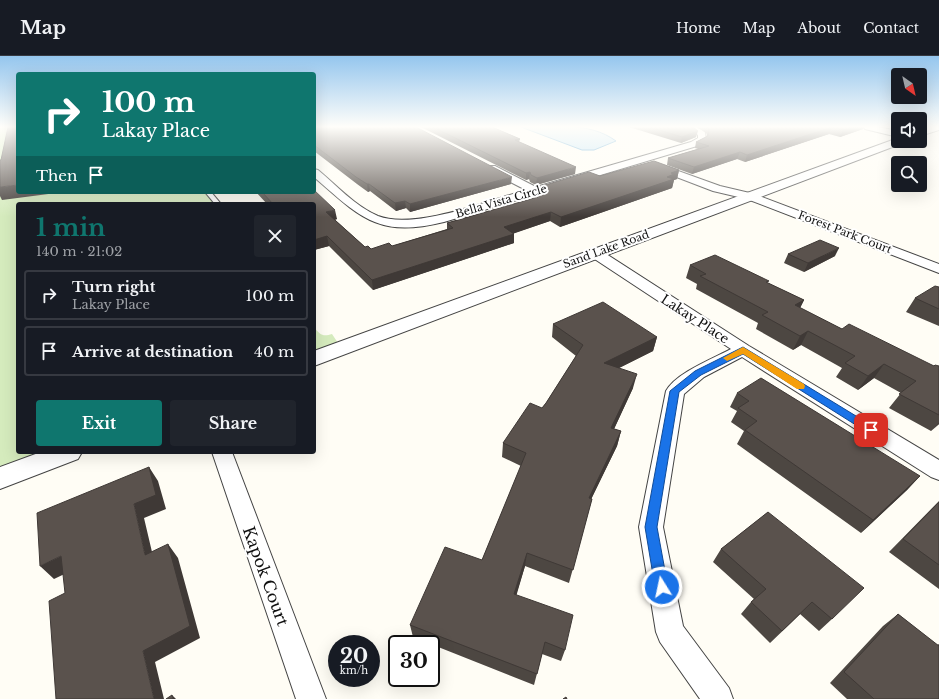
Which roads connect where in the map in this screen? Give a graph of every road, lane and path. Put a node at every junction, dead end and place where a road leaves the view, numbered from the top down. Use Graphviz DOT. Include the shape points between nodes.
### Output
graph roads {
  1 [pos="651,157"];
  2 [pos="658,157"];
  3 [pos="855,157"];
  4 [pos="640,160"];
  5 [pos="480,162"];
  6 [pos="693,170"];
  7 [pos="316,174"];
  8 [pos="680,174"];
  9 [pos="534,191"];
  10 [pos="210,194"];
  11 [pos="750,196"];
  12 [pos="216,202"];
  13 [pos="595,253"];
  14 [pos="939,269"];
  15 [pos="743,350"];
  16 [pos="316,358"];
  17 [pos="64,454"];
  18 [pos="223,454"];
  19 [pos="939,471"];
  20 [pos="0,478"];
  21 [pos="311,699"];
  22 [pos="718,699"];
  1 -- 4 [label="street, Bella Vista Circle"];
  2 -- 6 [label="street"];
  3 -- 11 [label="street, Sand Lake Road"];
  4 -- 8 [label="street"];
  4 -- 9 [label="street, Bella Vista Circle"];
  5 -- 9 [label="street"];
  6 -- 8 [label="street"];
  6 -- 11 [label="street" via="729,184"];
  7 -- 9 [label="street, Bella Vista Circle" via="365,214 397,223 420,223 440,219"];
  8 -- 11 [label="street" via="717,189"];
  10 -- 12 [label="lane"];
  11 -- 13 [label="street, Sand Lake Road"];
  11 -- 14 [label="street, Forest Park Court"];
  13 -- 15 [label="street, Lakay Place"];
  13 -- 16 [label="street, Sand Lake Road"];
  15 -- 19 [label="street, Lakay Place"];
  15 -- 22 [label="street" via="698,373 675,391 651,527 670,632"];
  17 -- 20 [label="street"];
  18 -- 21 [label="street, Kapok Court"];
}
